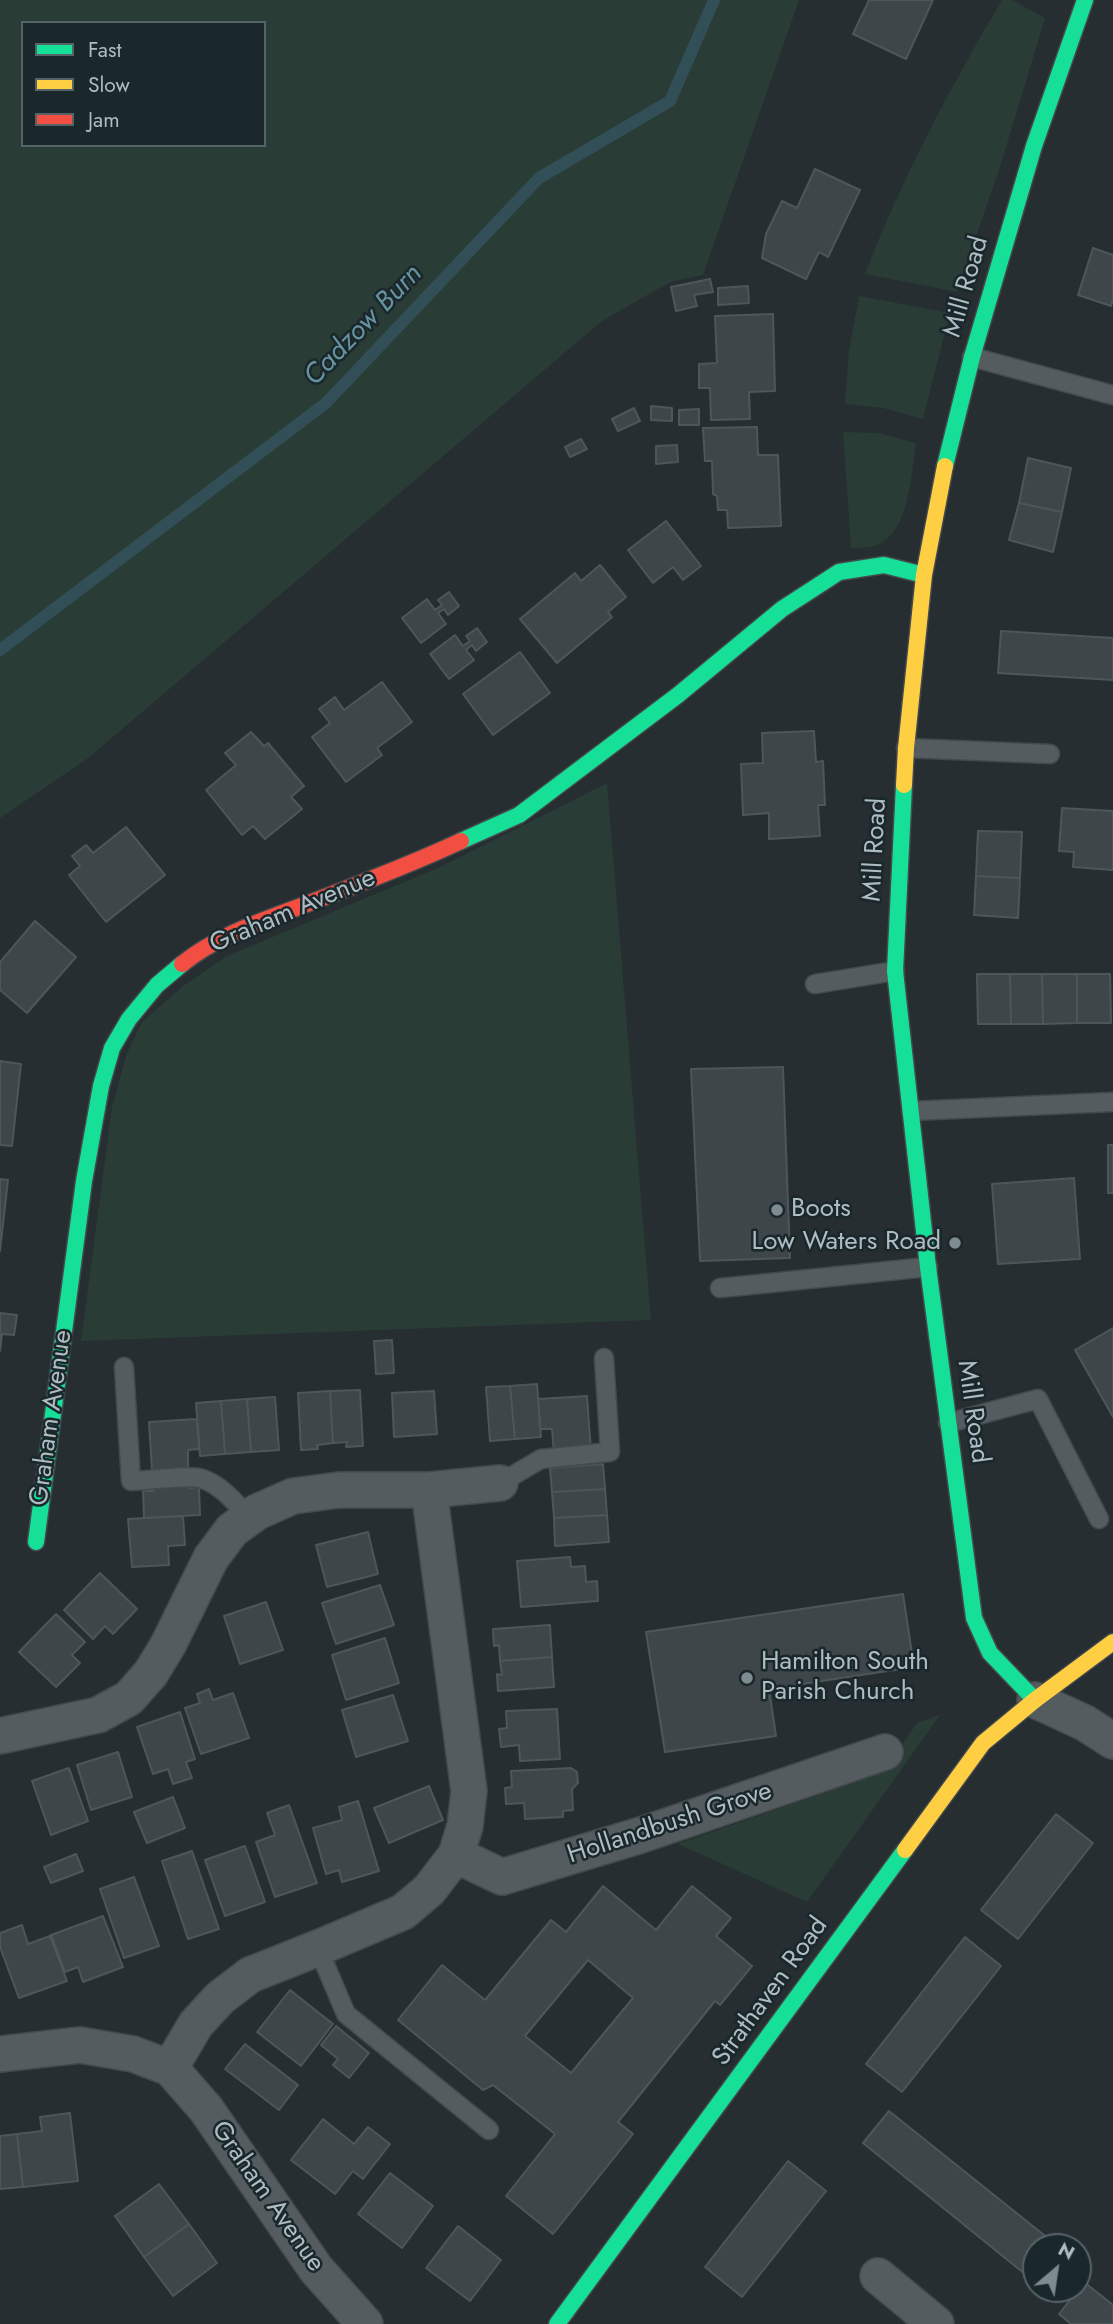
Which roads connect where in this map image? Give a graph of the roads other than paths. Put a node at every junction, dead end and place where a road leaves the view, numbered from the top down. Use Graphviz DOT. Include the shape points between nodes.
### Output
graph roads {
  1 [pos="1085,0"];
  2 [pos="972,357"];
  3 [pos="1113,395"];
  4 [pos="923,575"];
  5 [pos="906,748"];
  6 [pos="1050,754"];
  7 [pos="895,971"];
  8 [pos="815,984"];
  9 [pos="1113,1102"];
  10 [pos="911,1111"];
  11 [pos="928,1267"];
  12 [pos="720,1288"];
  13 [pos="604,1358"];
  14 [pos="124,1367"];
  15 [pos="948,1423"];
  16 [pos="500,1483"];
  17 [pos="429,1490"];
  18 [pos="248,1518"];
  19 [pos="1099,1519"];
  20 [pos="36,1542"];
  21 [pos="1113,1642"];
  22 [pos="1035,1700"];
  23 [pos="0,1736"];
  24 [pos="1113,1741"];
  25 [pos="885,1752"];
  26 [pos="456,1855"];
  27 [pos="318,1948"];
  28 [pos="0,2054"];
  29 [pos="170,2068"];
  30 [pos="489,2130"];
  31 [pos="878,2276"];
  32 [pos="365,2324"];
  33 [pos="557,2324"];
  34 [pos="936,2324"];
  1 -- 2 [label="main road, Mill Road" via="1034,146"];
  2 -- 3 [label="lane"];
  2 -- 4 [label="main road, Mill Road"];
  4 -- 5 [label="main road, Mill Road"];
  4 -- 20 [label="main road, Graham Avenue" via="884,565 839,572 782,609 678,695 519,815 411,864 257,923 195,954 157,985 128,1019 112,1048 100,1086"];
  5 -- 6 [label="lane"];
  5 -- 7 [label="main road, Mill Road"];
  7 -- 8 [label="lane"];
  7 -- 10 [label="main road, Mill Road"];
  9 -- 10 [label="lane"];
  10 -- 11 [label="main road, Mill Road"];
  11 -- 12 [label="lane"];
  11 -- 15 [label="main road, Mill Road"];
  13 -- 16 [label="lane" via="610,1452 541,1460"];
  14 -- 18 [label="lane" via="131,1482 200,1477 232,1499"];
  15 -- 19 [label="lane" via="1038,1399"];
  15 -- 22 [label="main road, Mill Road" via="974,1618 990,1653"];
  16 -- 17 [label="street"];
  17 -- 18 [label="street" via="339,1490 292,1496"];
  17 -- 26 [label="street" via="469,1791"];
  18 -- 23 [label="street" via="232,1530 211,1558 168,1645 129,1698 98,1715"];
  21 -- 22 [label="main road"];
  22 -- 24 [label="street"];
  22 -- 33 [label="main road, Strathaven Road" via="983,1743"];
  25 -- 26 [label="street, Hollandbush Grove" via="502,1877"];
  26 -- 27 [label="street" via="429,1890 402,1912"];
  27 -- 29 [label="street" via="250,1975 220,1998 196,2024"];
  27 -- 30 [label="lane" via="346,2014"];
  28 -- 29 [label="street" via="80,2045 133,2054"];
  29 -- 32 [label="street, Graham Avenue" via="206,2109 316,2269"];
  31 -- 34 [label="street"];
}
